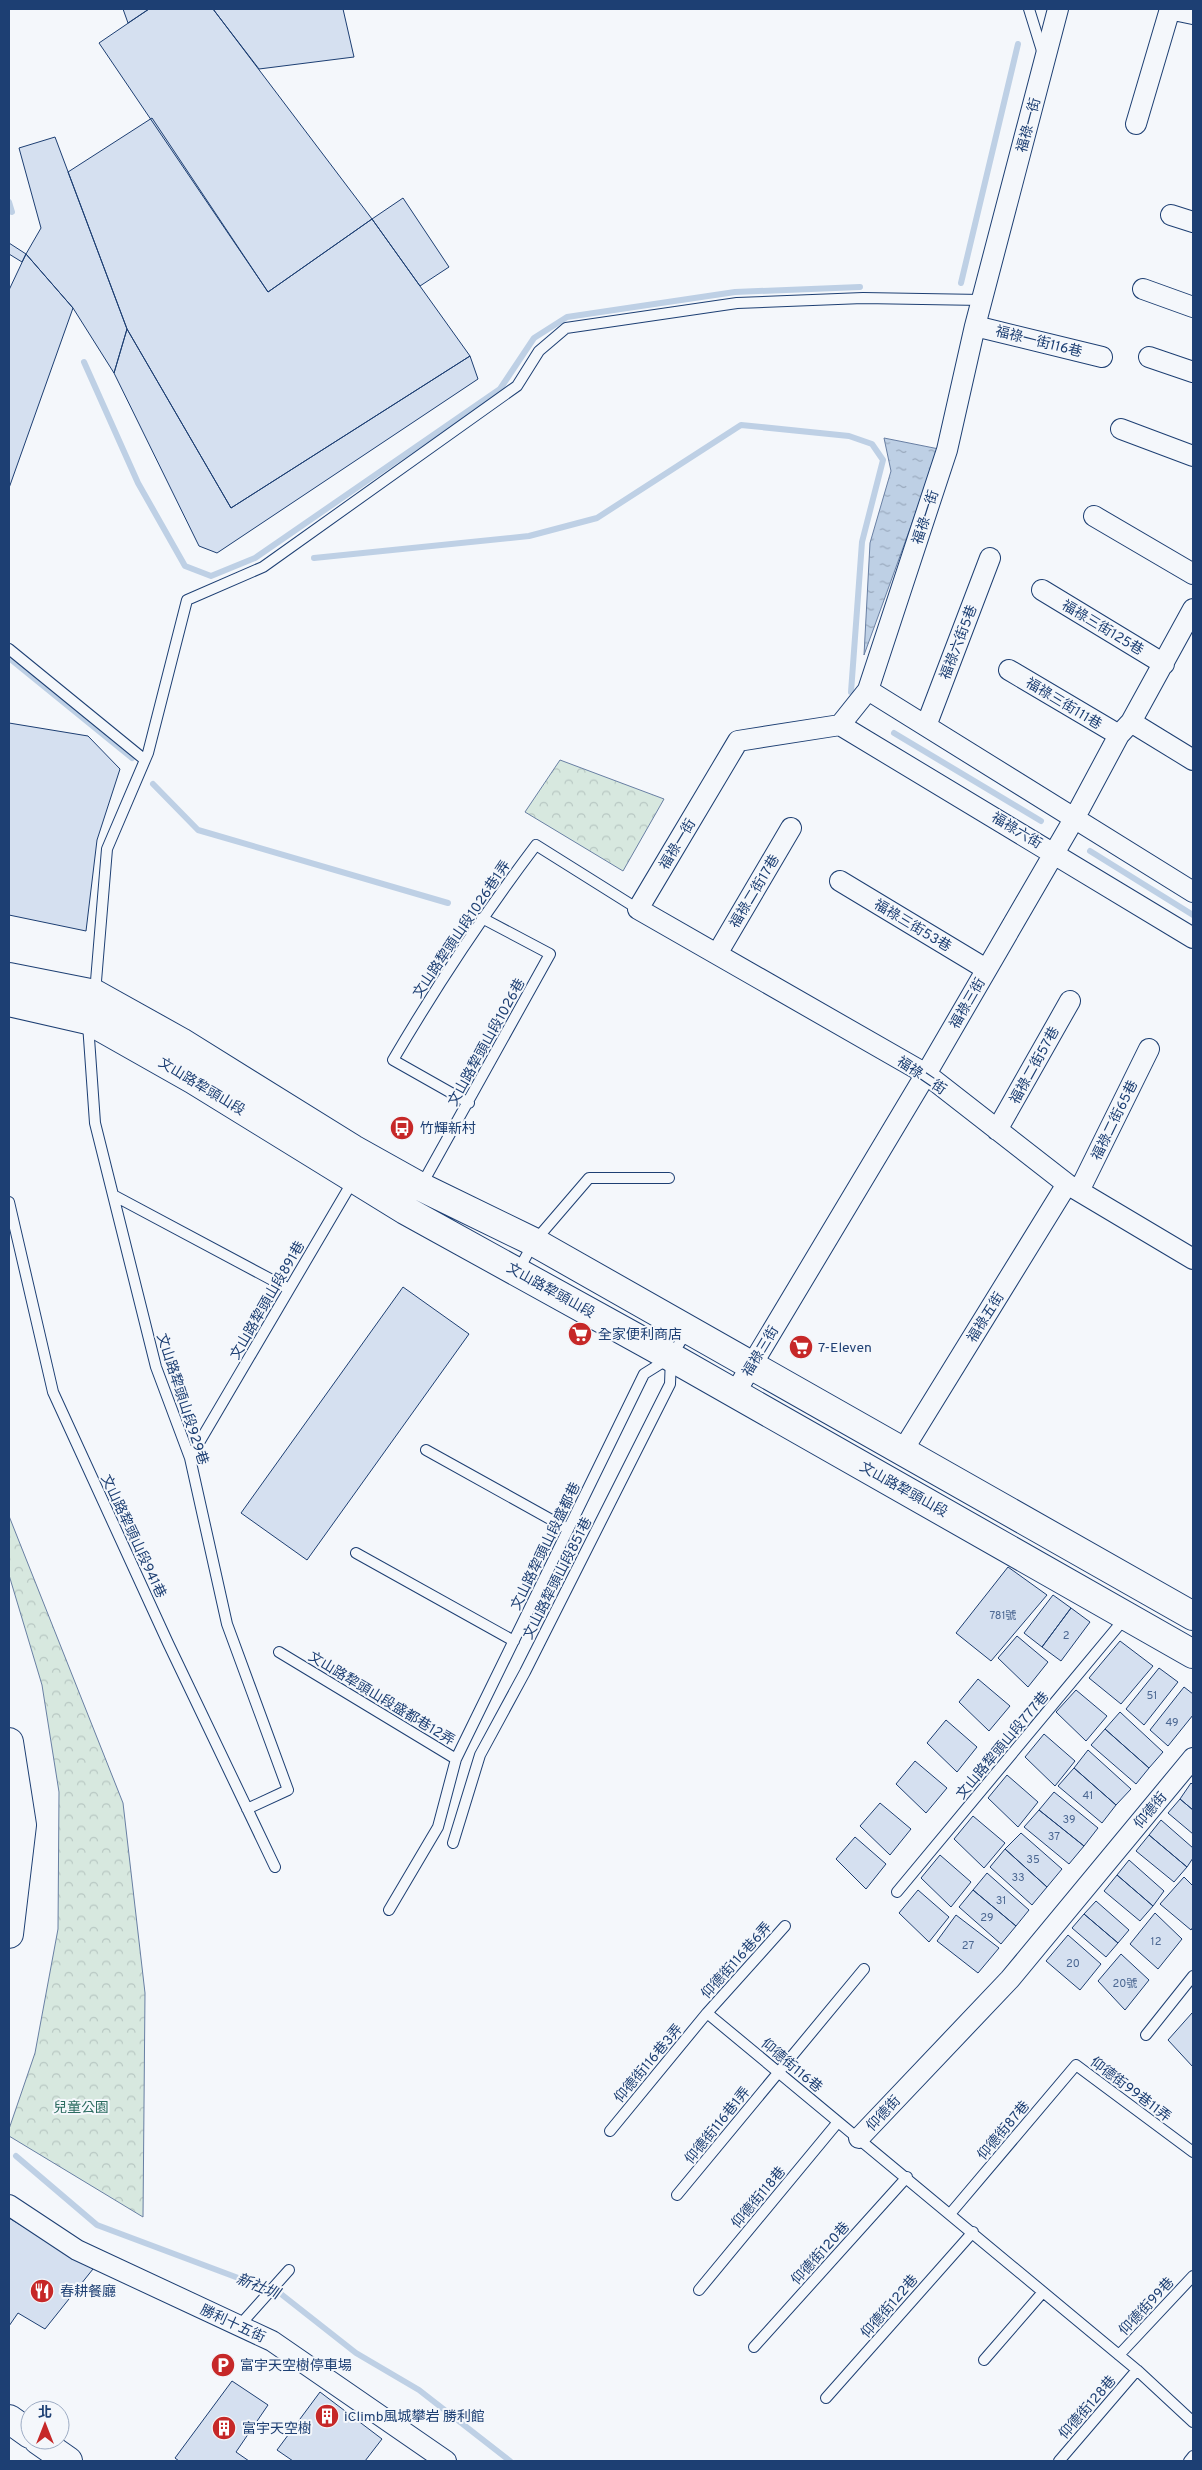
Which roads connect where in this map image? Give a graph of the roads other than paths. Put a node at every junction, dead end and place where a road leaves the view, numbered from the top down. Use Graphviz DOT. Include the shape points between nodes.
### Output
graph roads {
  1 [pos="1029,9"];
  2 [pos="1058,9"];
  3 [pos="1169,9"];
  4 [pos="1193,14"];
  5 [pos="1045,60"];
  6 [pos="1136,124"];
  7 [pos="1171,215"];
  8 [pos="1193,222"];
  9 [pos="1143,289"];
  10 [pos="982,300"];
  11 [pos="1193,307"];
  12 [pos="975,326"];
  13 [pos="1102,357"];
  14 [pos="1149,357"];
  15 [pos="1193,372"];
  16 [pos="1121,429"];
  17 [pos="1193,456"];
  18 [pos="1094,516"];
  19 [pos="990,558"];
  20 [pos="1193,574"];
  21 [pos="1042,590"];
  22 [pos="1193,609"];
  23 [pos="9,649"];
  24 [pos="1164,664"];
  25 [pos="1009,670"];
  26 [pos="868,690"];
  27 [pos="840,725"];
  28 [pos="926,726"];
  29 [pos="1125,729"];
  30 [pos="145,760"];
  31 [pos="1193,760"];
  32 [pos="1074,818"];
  33 [pos="791,828"];
  34 [pos="1054,852"];
  35 [pos="840,881"];
  36 [pos="1193,892"];
  37 [pos="638,909"];
  38 [pos="482,918"];
  39 [pos="1193,938"];
  40 [pos="717,954"];
  41 [pos="986,969"];
  42 [pos="9,977"];
  43 [pos="1070,1001"];
  44 [pos="9,1002"];
  45 [pos="91,1007"];
  46 [pos="1149,1049"];
  47 [pos="926,1074"];
  48 [pos="468,1103"];
  49 [pos="997,1130"];
  50 [pos="359,1168"];
  51 [pos="669,1178"];
  52 [pos="1073,1187"];
  53 [pos="113,1195"];
  54 [pos="413,1198"];
  55 [pos="9,1202"];
  56 [pos="534,1242"];
  57 [pos="1193,1259"];
  58 [pos="517,1272"];
  59 [pos="289,1289"];
  60 [pos="688,1329"];
  61 [pos="671,1357"];
  62 [pos="752,1364"];
  63 [pos="734,1393"];
  64 [pos="426,1450"];
  65 [pos="903,1450"];
  66 [pos="190,1458"];
  67 [pos="568,1529"];
  68 [pos="356,1552"];
  69 [pos="1128,1616"];
  70 [pos="1193,1616"];
  71 [pos="514,1641"];
  72 [pos="279,1652"];
  73 [pos="1193,1654"];
  74 [pos="9,1742"];
  75 [pos="1193,1758"];
  76 [pos="456,1759"];
  77 [pos="246,1809"];
  78 [pos="453,1843"];
  79 [pos="275,1867"];
  80 [pos="898,1892"];
  81 [pos="389,1910"];
  82 [pos="786,1926"];
  83 [pos="9,1934"];
  84 [pos="864,1969"];
  85 [pos="1193,1976"];
  86 [pos="708,2013"];
  87 [pos="1146,2036"];
  88 [pos="1076,2065"];
  89 [pos="778,2072"];
  90 [pos="838,2122"];
  91 [pos="610,2131"];
  92 [pos="859,2138"];
  93 [pos="1193,2152"];
  94 [pos="907,2177"];
  95 [pos="677,2195"];
  96 [pos="9,2205"];
  97 [pos="950,2214"];
  98 [pos="972,2232"];
  99 [pos="289,2270"];
  100 [pos="1193,2276"];
  101 [pos="699,2290"];
  102 [pos="1043,2292"];
  103 [pos="239,2326"];
  104 [pos="754,2347"];
  105 [pos="1120,2355"];
  106 [pos="984,2360"];
  107 [pos="1137,2370"];
  108 [pos="826,2398"];
  109 [pos="9,2419"];
  110 [pos="1193,2422"];
  111 [pos="20,2427"];
  112 [pos="52,2450"];
  113 [pos="1193,2456"];
  114 [pos="68,2461"];
  115 [pos="446,2461"];
  116 [pos="1059,2461"];
  117 [pos="1188,2461"];
  1 -- 5 [label="lane"];
  2 -- 5 [label="street, 福祿一街"];
  3 -- 4 [label="street"];
  3 -- 6 [label="street"];
  5 -- 10 [label="street, 福祿一街"];
  7 -- 8 [label="street"];
  9 -- 11 [label="street"];
  10 -- 12 [label="street, 福祿一街"];
  10 -- 30 [label="lane, 文山路犂頭山段929巷" via="863,298 737,303 566,328 539,351 518,386 264,567 187,600"];
  12 -- 13 [label="street, 福祿一街116巷"];
  12 -- 26 [label="street, 福祿一街" via="947,450"];
  14 -- 15 [label="street"];
  16 -- 17 [label="street"];
  18 -- 20 [label="street"];
  19 -- 28 [label="street, 福祿六街5巷"];
  21 -- 24 [label="street, 福祿三街125巷"];
  22 -- 24 [label="street, 福祿三街"];
  23 -- 30 [label="lane"];
  24 -- 29 [label="street, 福祿三街"];
  25 -- 29 [label="street, 福祿三街111巷"];
  26 -- 27 [label="street, 福祿一街"];
  26 -- 28 [label="street"];
  27 -- 34 [label="street, 福祿六街"];
  27 -- 37 [label="street, 福祿一街" via="738,741"];
  28 -- 32 [label="street"];
  29 -- 31 [label="street, 福祿三街111巷"];
  29 -- 32 [label="street, 福祿三街"];
  30 -- 45 [label="lane, 文山路犂頭山段929巷" via="107,849"];
  32 -- 34 [label="street, 福祿三街"];
  32 -- 36 [label="street"];
  33 -- 40 [label="street, 福祿二街17巷"];
  34 -- 39 [label="street, 福祿六街"];
  34 -- 41 [label="street, 福祿三街"];
  35 -- 41 [label="street, 福祿三街53巷"];
  37 -- 38 [label="lane, 文山路犂頭山段1026巷1弄" via="536,845"];
  37 -- 40 [label="street, 福祿二街"];
  38 -- 48 [label="lane, 文山路犂頭山段1026巷" via="550,954"];
  38 -- 48 [label="lane, 文山路犂頭山段1026巷1弄" via="436,986 393,1060"];
  40 -- 47 [label="street, 福祿二街"];
  41 -- 47 [label="street, 福祿三街"];
  42 -- 45 [label="main road, 文山路犂頭山段"];
  43 -- 49 [label="street, 福祿二街57巷"];
  44 -- 45 [label="main road, 文山路犂頭山段"];
  45 -- 50 [label="main road, 文山路犂頭山段" via="181,1042"];
  45 -- 53 [label="lane, 文山路犂頭山段929巷" via="95,1123"];
  46 -- 52 [label="street, 福祿二街65巷"];
  47 -- 49 [label="street, 福祿二街"];
  47 -- 62 [label="street, 福祿三街"];
  48 -- 54 [label="lane, 文山路犂頭山段1026巷"];
  49 -- 52 [label="street, 福祿二街"];
  50 -- 54 [label="main road, 文山路犂頭山段"];
  50 -- 59 [label="lane, 文山路犂頭山段891巷"];
  51 -- 56 [label="lane" via="589,1178"];
  52 -- 57 [label="street, 福祿二街"];
  52 -- 65 [label="street, 福祿五街"];
  53 -- 59 [label="lane"];
  53 -- 66 [label="lane, 文山路犂頭山段929巷" via="156,1367"];
  54 -- 56 [label="main road, 文山路犂頭山段"];
  54 -- 58 [label="main road, 文山路犂頭山段"];
  55 -- 77 [label="lane, 文山路犂頭山段941巷" via="53,1392"];
  56 -- 58 [label="lane"];
  56 -- 60 [label="main road, 文山路犂頭山段"];
  58 -- 61 [label="main road, 文山路犂頭山段"];
  59 -- 66 [label="lane, 文山路犂頭山段891巷"];
  60 -- 61 [label="lane, 文山路犂頭山段851巷"];
  60 -- 62 [label="main road, 文山路犂頭山段"];
  61 -- 63 [label="main road, 文山路犂頭山段"];
  61 -- 67 [label="lane, 文山路犂頭山段盛都巷" via="644,1374"];
  61 -- 78 [label="lane, 文山路犂頭山段851巷" via="670,1384 480,1755"];
  62 -- 63 [label="street, 福祿三街"];
  62 -- 65 [label="main road, 文山路犂頭山段"];
  63 -- 69 [label="main road, 文山路犂頭山段"];
  64 -- 67 [label="lane"];
  65 -- 70 [label="main road, 文山路犂頭山段"];
  66 -- 77 [label="lane, 文山路犂頭山段929巷" via="227,1624 288,1790"];
  67 -- 71 [label="lane, 文山路犂頭山段盛都巷"];
  68 -- 71 [label="lane"];
  69 -- 73 [label="main road, 文山路犂頭山段"];
  69 -- 80 [label="lane, 文山路犂頭山段777巷"];
  71 -- 76 [label="lane, 文山路犂頭山段盛都巷"];
  72 -- 76 [label="lane, 文山路犂頭山段盛都巷12弄"];
  74 -- 83 [label="main road" via="22,1826"];
  75 -- 92 [label="street, 仰德街" via="1010,1979"];
  76 -- 81 [label="lane, 文山路犂頭山段盛都巷12弄" via="438,1827"];
  77 -- 79 [label="lane, 文山路犂頭山段941巷"];
  82 -- 86 [label="lane, 仰德街116巷6弄"];
  84 -- 89 [label="lane, 仰德街116巷1弄"];
  85 -- 87 [label="lane"];
  86 -- 89 [label="lane, 仰德街116巷"];
  86 -- 91 [label="lane, 仰德街116巷3弄"];
  88 -- 93 [label="lane, 仰德街99巷11弄"];
  88 -- 97 [label="lane, 仰德街87巷"];
  89 -- 90 [label="lane, 仰德街116巷"];
  89 -- 95 [label="lane, 仰德街116巷1弄"];
  90 -- 92 [label="lane, 仰德街116巷"];
  90 -- 101 [label="lane, 仰德街118巷"];
  92 -- 94 [label="lane, 仰德街"];
  94 -- 97 [label="lane, 仰德街"];
  94 -- 104 [label="lane, 仰德街120巷"];
  96 -- 103 [label="street, 勝利十五街" via="77,2250"];
  97 -- 98 [label="lane, 仰德街"];
  98 -- 102 [label="lane, 仰德街"];
  98 -- 108 [label="lane, 仰德街122巷"];
  99 -- 103 [label="lane"];
  100 -- 105 [label="lane, 仰德街99巷"];
  102 -- 105 [label="lane, 仰德街"];
  102 -- 106 [label="lane"];
  103 -- 115 [label="street, 勝利十五街" via="272,2341"];
  105 -- 107 [label="lane, 仰德街"];
  107 -- 110 [label="lane, 仰德街"];
  107 -- 116 [label="lane, 仰德街128巷"];
  109 -- 111 [label="main road"];
  112 -- 114 [label="main road"];
  113 -- 117 [label="lane"];
}
